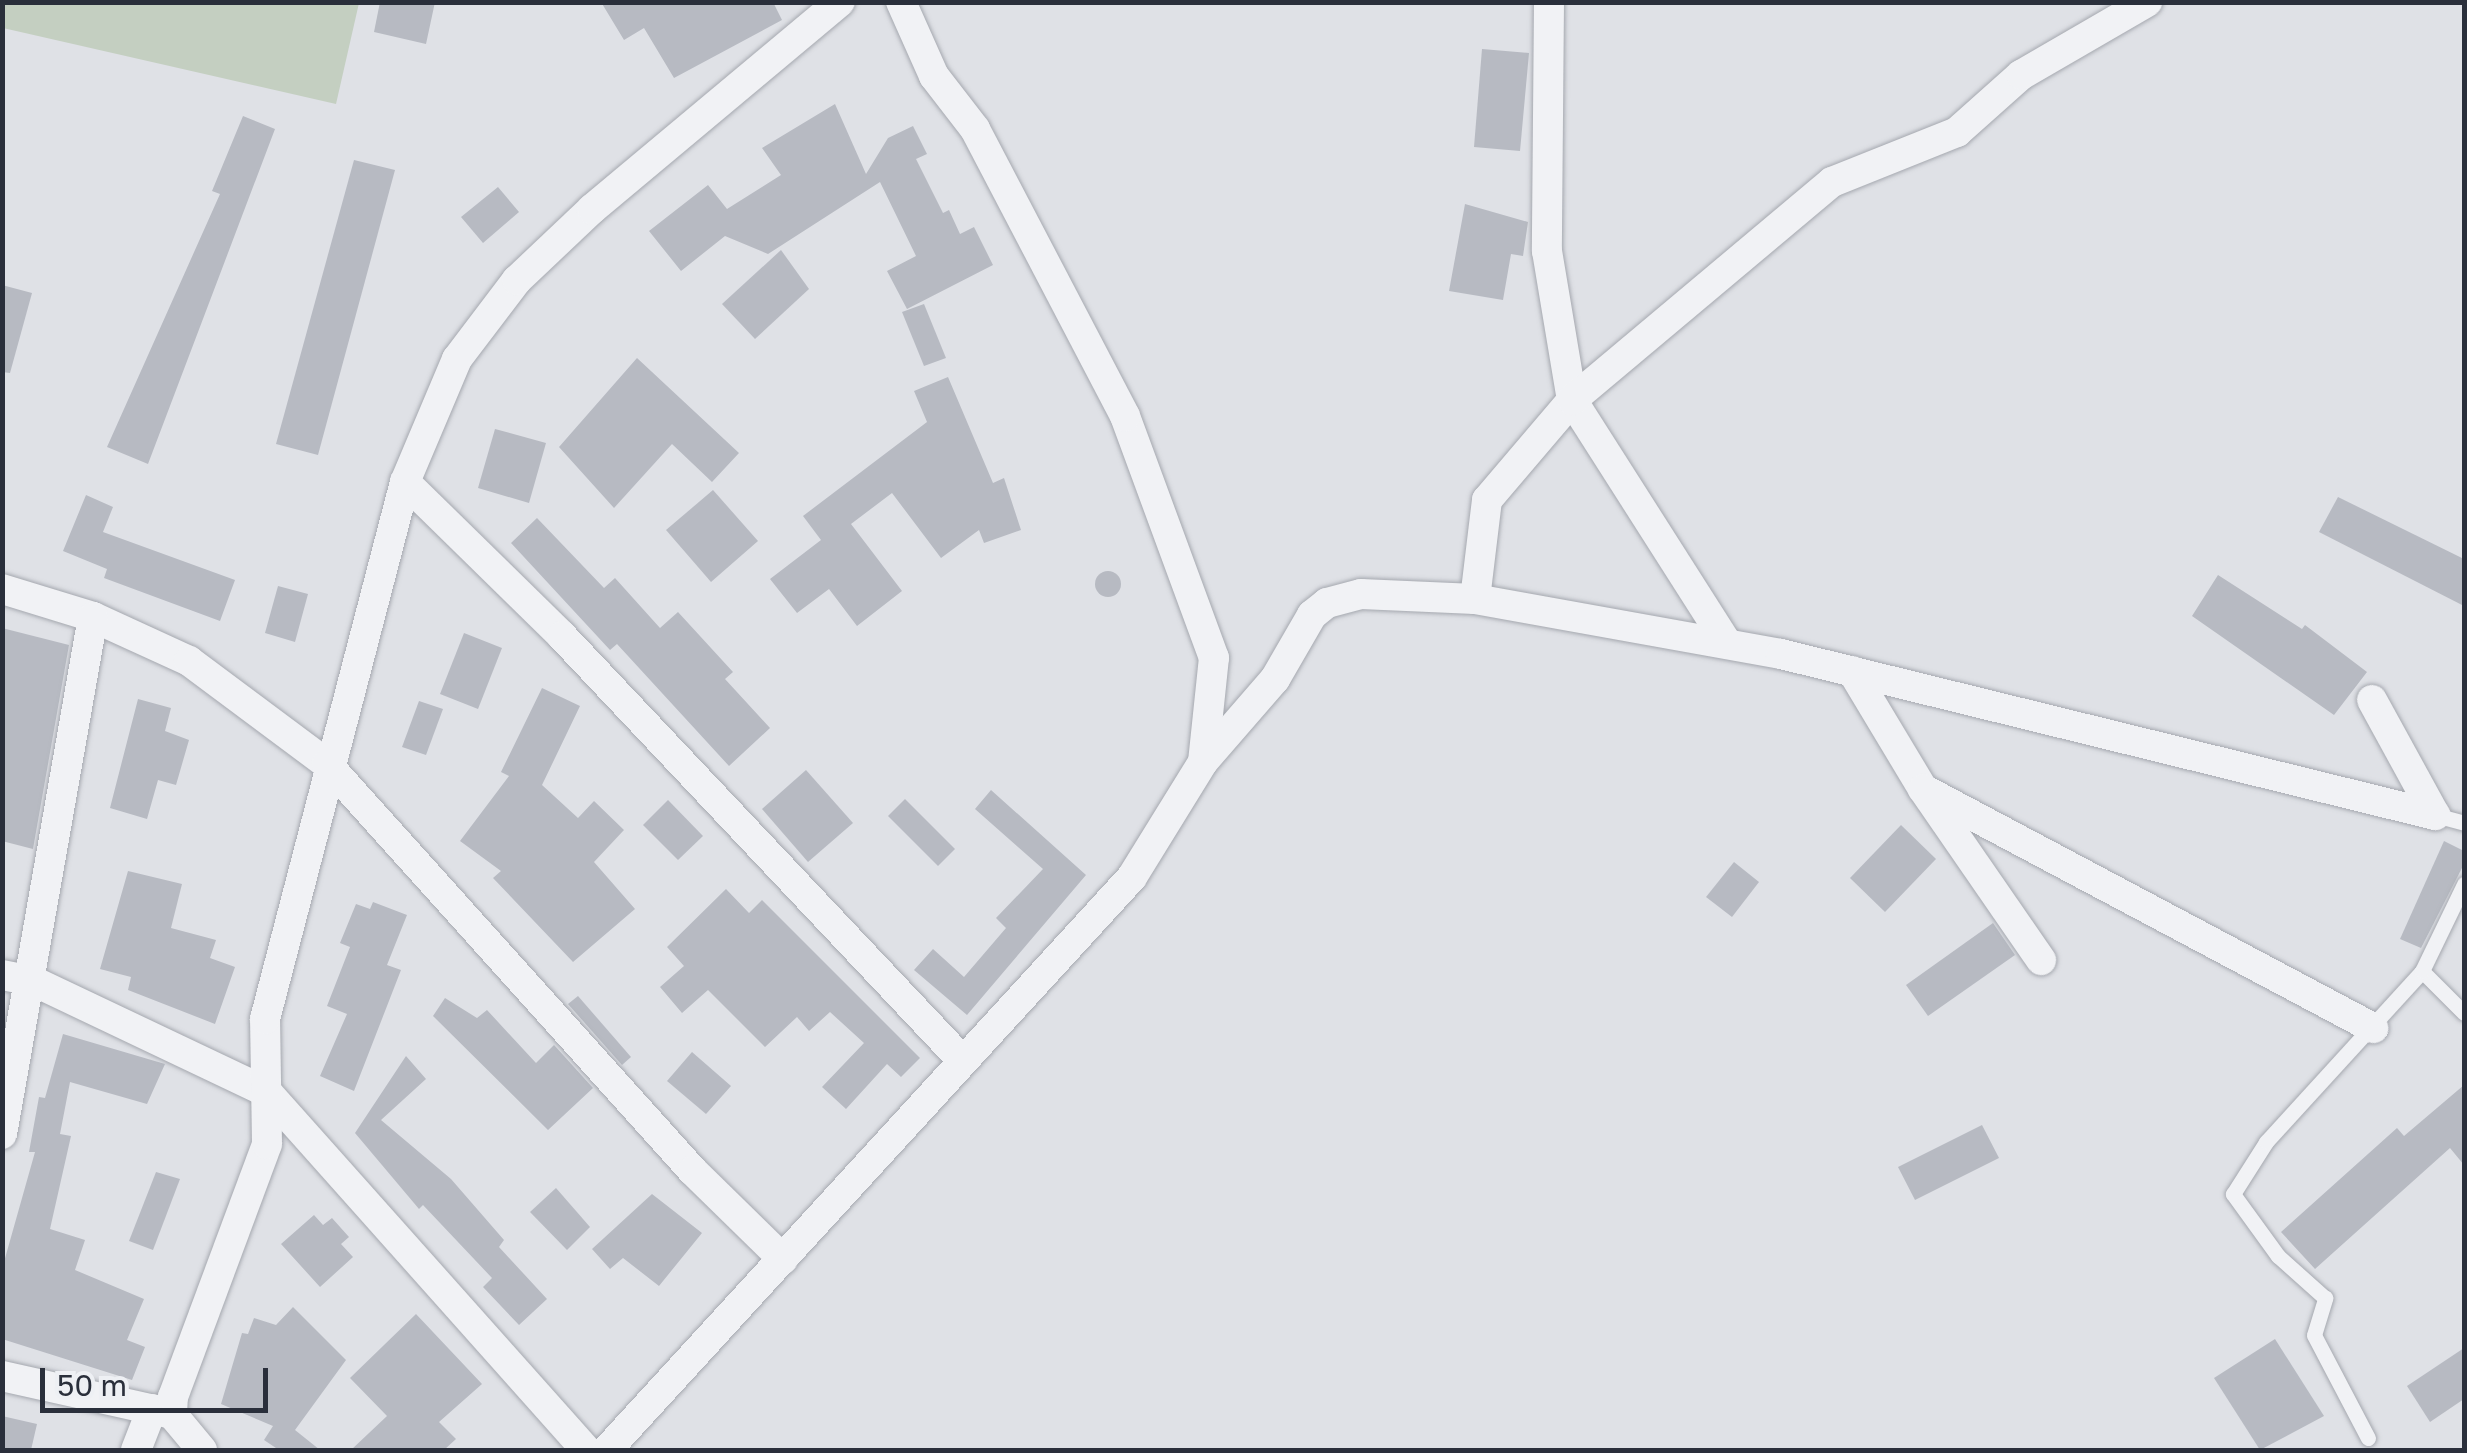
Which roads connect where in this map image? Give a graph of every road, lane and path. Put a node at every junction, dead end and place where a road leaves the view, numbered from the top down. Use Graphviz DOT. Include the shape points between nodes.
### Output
graph roads {
  1 [pos="840,2"];
  2 [pos="901,2"];
  3 [pos="1549,2"];
  4 [pos="2147,2"];
  5 [pos="1572,400"];
  6 [pos="405,482"];
  7 [pos="2,589"];
  8 [pos="1475,599"];
  9 [pos="93,617"];
  10 [pos="1727,643"];
  11 [pos="1852,671"];
  12 [pos="2372,700"];
  13 [pos="1203,762"];
  14 [pos="327,764"];
  15 [pos="1923,789"];
  16 [pos="2450,819"];
  17 [pos="2464,884"];
  18 [pos="2041,960"];
  19 [pos="2422,971"];
  20 [pos="2,975"];
  21 [pos="33,982"];
  22 [pos="2464,1012"];
  23 [pos="2373,1028"];
  24 [pos="960,1059"];
  25 [pos="267,1092"];
  26 [pos="2,1134"];
  27 [pos="782,1259"];
  28 [pos="2,1376"];
  29 [pos="162,1412"];
  30 [pos="2368,1438"];
  31 [pos="136,1450"];
  32 [pos="202,1450"];
  33 [pos="586,1450"];
  34 [pos="607,1450"];
  1 -- 6 [label="street" via="517,280 457,360"];
  2 -- 13 [label="street" via="934,76 975,129 1125,416 1214,658"];
  3 -- 5 [label="street" via="1547,250"];
  4 -- 5 [label="street" via="2021,75 1957,132 1832,182"];
  5 -- 8 [label="street" via="1487,500"];
  5 -- 10 [label="street"];
  6 -- 14 [label="street"];
  6 -- 24 [label="street" via="562,636"];
  7 -- 9 [label="street"];
  8 -- 10 [label="street"];
  8 -- 13 [label="street" via="1361,594 1326,603 1275,680"];
  9 -- 14 [label="street" via="232,688"];
  9 -- 21 [label="street"];
  10 -- 11 [label="street"];
  11 -- 15 [label="street"];
  11 -- 16 [label="street"];
  12 -- 16 [label="street"];
  13 -- 24 [label="street" via="1132,877"];
  14 -- 25 [label="street" via="266,1019"];
  14 -- 27 [label="street" via="669,1145"];
  15 -- 18 [label="street"];
  15 -- 23 [label="street"];
  17 -- 19 [label="lane"];
  19 -- 22 [label="lane"];
  19 -- 23 [label="lane"];
  20 -- 21 [label="street"];
  21 -- 25 [label="street"];
  21 -- 26 [label="street"];
  23 -- 30 [label="lane" via="2266,1142 2233,1194 2278,1256 2325,1298 2314,1335"];
  24 -- 27 [label="street"];
  25 -- 29 [label="street" via="267,1144"];
  25 -- 33 [label="street"];
  27 -- 34 [label="street"];
  28 -- 29 [label="street"];
  29 -- 31 [label="street"];
  29 -- 32 [label="street"];
}
